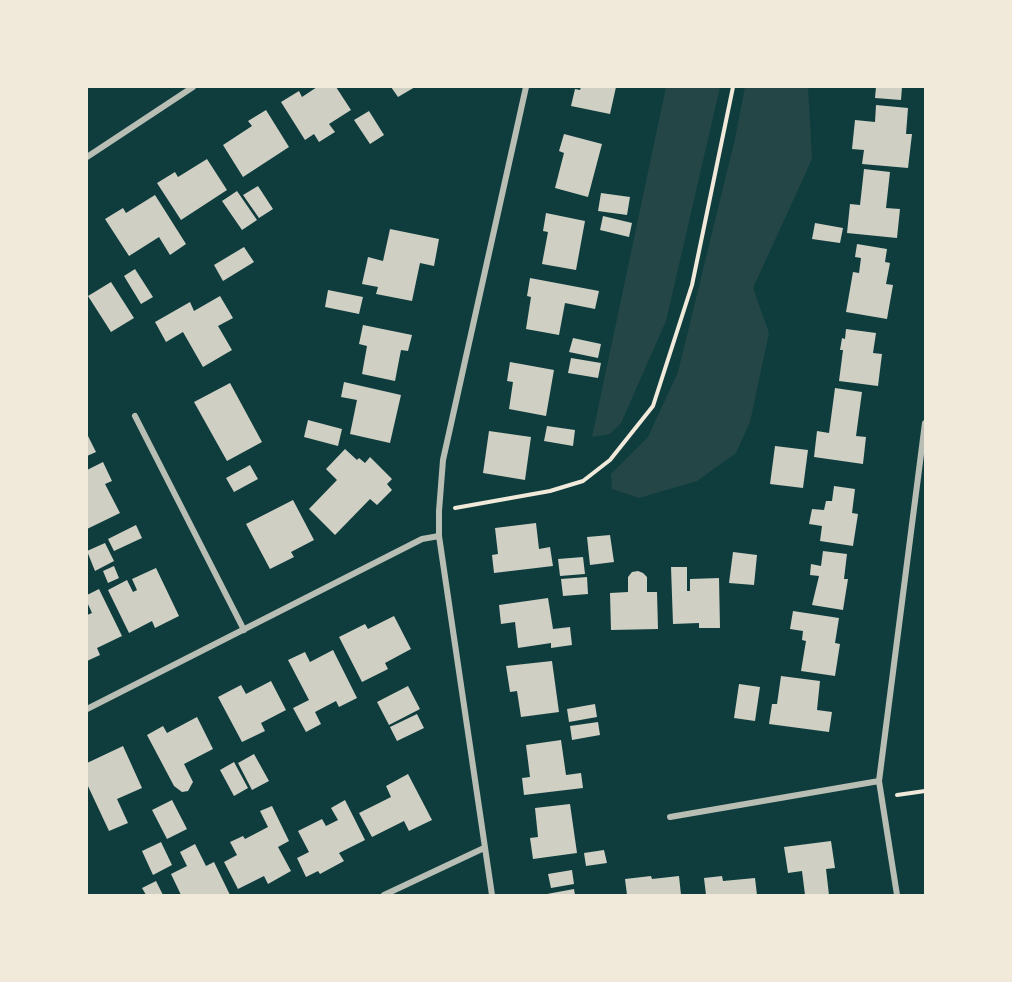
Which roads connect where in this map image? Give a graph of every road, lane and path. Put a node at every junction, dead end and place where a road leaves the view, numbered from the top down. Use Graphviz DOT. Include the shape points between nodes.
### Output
graph roads {
  1 [pos="193,87"];
  2 [pos="526,87"];
  3 [pos="733,87"];
  4 [pos="87,157"];
  5 [pos="135,416"];
  6 [pos="925,423"];
  7 [pos="439,511"];
  8 [pos="439,536"];
  9 [pos="244,630"];
  10 [pos="87,709"];
  11 [pos="879,781"];
  12 [pos="925,791"];
  13 [pos="881,798"];
  14 [pos="670,817"];
  15 [pos="484,848"];
  16 [pos="384,895"];
  17 [pos="492,895"];
  18 [pos="897,895"];
  1 -- 4 [label="street"];
  2 -- 7 [label="street" via="442,460"];
  3 -- 7 [label="path" via="692,285 653,406 610,460 583,481 550,491"];
  5 -- 9 [label="street"];
  6 -- 11 [label="street"];
  7 -- 8 [label="street"];
  8 -- 9 [label="street" via="422,539"];
  8 -- 15 [label="street"];
  9 -- 10 [label="street"];
  11 -- 13 [label="street"];
  11 -- 14 [label="street"];
  12 -- 13 [label="path"];
  13 -- 18 [label="street"];
  15 -- 16 [label="street"];
  15 -- 17 [label="street"];
}
